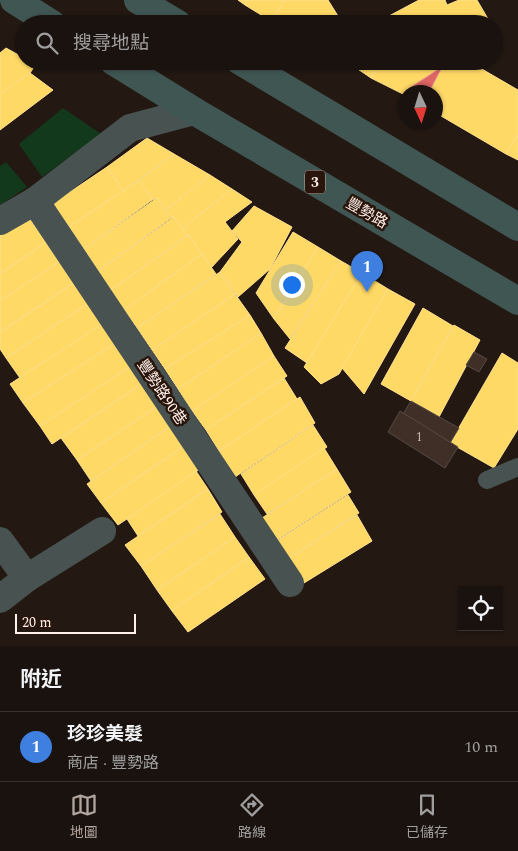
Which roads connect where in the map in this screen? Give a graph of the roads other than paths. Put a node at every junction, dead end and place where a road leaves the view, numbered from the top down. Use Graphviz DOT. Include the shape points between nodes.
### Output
graph roads {
  1 [pos="14,0"];
  2 [pos="138,0"];
  3 [pos="38,15"];
  4 [pos="163,15"];
  5 [pos="128,70"];
  6 [pos="255,70"];
  7 [pos="194,111"];
  8 [pos="35,201"];
  9 [pos="0,221"];
  10 [pos="518,227"];
  11 [pos="518,301"];
  12 [pos="518,467"];
  13 [pos="487,480"];
  14 [pos="102,531"];
  15 [pos="0,541"];
  16 [pos="27,578"];
  17 [pos="290,583"];
  18 [pos="0,599"];
  1 -- 3 [label="main road"];
  2 -- 4 [label="main road"];
  5 -- 7 [label="main road, 豐勢路 / 3"];
  6 -- 10 [label="main road"];
  7 -- 8 [label="street" via="130,128"];
  7 -- 11 [label="main road, 豐勢路 / 3"];
  8 -- 9 [label="street"];
  8 -- 17 [label="street, 豐勢路90巷"];
  12 -- 13 [label="lane"];
  14 -- 16 [label="street"];
  15 -- 16 [label="street"];
  16 -- 18 [label="street"];
}
